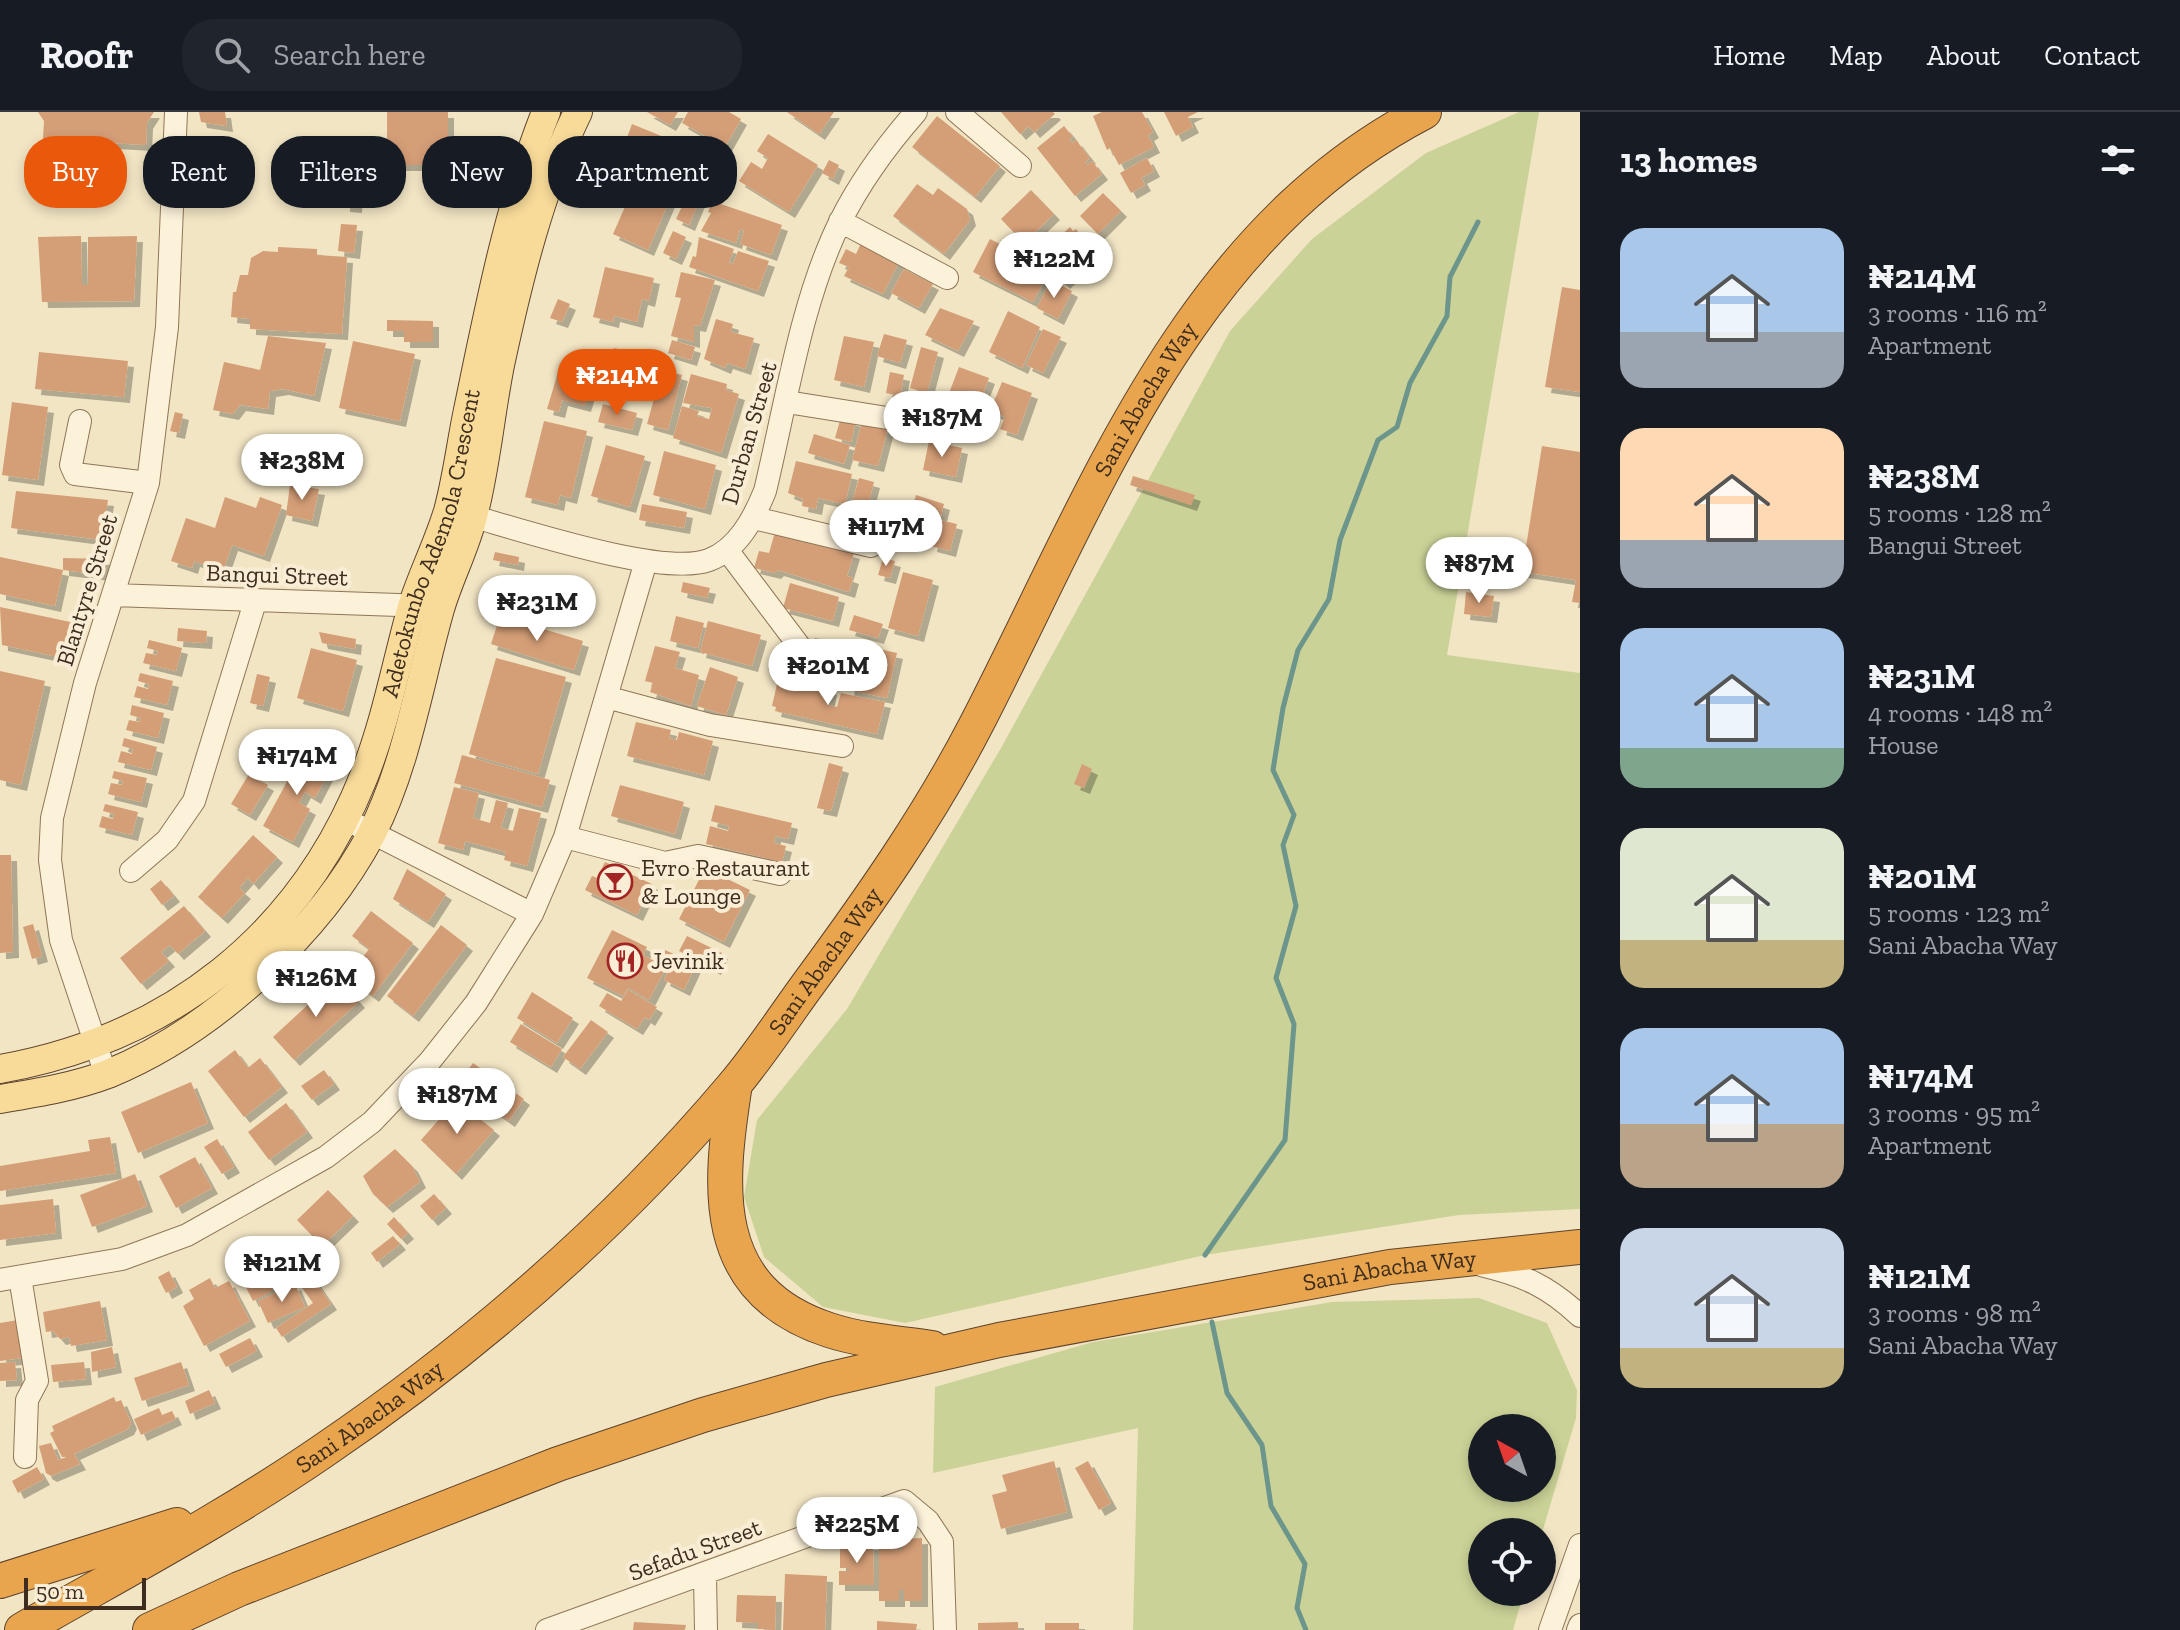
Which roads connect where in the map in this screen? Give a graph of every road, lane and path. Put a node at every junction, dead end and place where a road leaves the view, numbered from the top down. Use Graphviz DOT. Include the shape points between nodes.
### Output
graph roads {
  1 [pos="176,112"];
  2 [pos="546,112"];
  3 [pos="578,112"];
  4 [pos="916,112"];
  5 [pos="957,112"];
  6 [pos="1424,112"];
  7 [pos="1020,166"];
  8 [pos="840,221"];
  9 [pos="947,278"];
  10 [pos="787,402"];
  11 [pos="80,421"];
  12 [pos="906,421"];
  13 [pos="148,483"];
  14 [pos="460,513"];
  15 [pos="754,518"];
  16 [pos="871,546"];
  17 [pos="727,550"];
  18 [pos="646,561"];
  19 [pos="113,595"];
  20 [pos="255,602"];
  21 [pos="427,606"];
  22 [pos="803,651"];
  23 [pos="606,697"];
  24 [pos="842,746"];
  25 [pos="345,819"];
  26 [pos="372,833"];
  27 [pos="565,837"];
  28 [pos="131,871"];
  29 [pos="780,874"];
  30 [pos="532,914"];
  31 [pos="96,1045"];
  32 [pos="0,1069"];
  33 [pos="106,1075"];
  34 [pos="735,1084"];
  35 [pos="0,1099"];
  36 [pos="1580,1247"];
  37 [pos="1461,1260"];
  38 [pos="10,1278"];
  39 [pos="1580,1316"];
  40 [pos="949,1351"];
  41 [pos="25,1457"];
  42 [pos="231,1509"];
  43 [pos="1580,1545"];
  44 [pos="705,1576"];
  45 [pos="0,1581"];
  46 [pos="239,1589"];
  47 [pos="22,1630"];
  48 [pos="150,1630"];
  49 [pos="180,1630"];
  50 [pos="547,1630"];
  51 [pos="706,1630"];
  52 [pos="945,1630"];
  53 [pos="1550,1630"];
  1 -- 13 [label="street, Blantyre Street" via="167,327"];
  2 -- 14 [label="main road, Adetokunbo Ademola Crescent" via="510,215"];
  3 -- 14 [label="main road, Adetokunbo Ademola Crescent" via="556,165 522,279"];
  4 -- 8 [label="street, Durban Street" via="870,170"];
  5 -- 7 [label="street"];
  6 -- 34 [label="highway, Sani Abacha Way" via="1342,162 1295,201 1217,287 1159,370 1105,464 974,728 901,855"];
  8 -- 9 [label="street"];
  8 -- 10 [label="street, Durban Street" via="821,266"];
  10 -- 12 [label="street"];
  10 -- 15 [label="street, Durban Street"];
  11 -- 13 [label="street" via="71,465 75,474"];
  13 -- 19 [label="street, Blantyre Street"];
  14 -- 18 [label="street"];
  14 -- 21 [label="main road, Adetokunbo Ademola Crescent"];
  15 -- 16 [label="street"];
  15 -- 17 [label="street, Durban Street"];
  17 -- 18 [label="street" via="707,561"];
  17 -- 22 [label="street"];
  18 -- 23 [label="street"];
  19 -- 20 [label="street, Bangui Street"];
  19 -- 31 [label="street, Blantyre Street" via="52,818 50,860 61,940"];
  20 -- 21 [label="street, Bangui Street"];
  20 -- 28 [label="street" via="194,801 167,840"];
  21 -- 25 [label="main road, Adetokunbo Ademola Crescent"];
  21 -- 26 [label="main road, Adetokunbo Ademola Crescent" via="408,731"];
  23 -- 24 [label="street" via="710,725"];
  23 -- 27 [label="street"];
  25 -- 26 [label="street"];
  25 -- 31 [label="main road, Adetokunbo Ademola Crescent" via="308,883 235,961 144,1025"];
  26 -- 30 [label="street"];
  26 -- 33 [label="main road, Adetokunbo Ademola Crescent" via="335,890 239,994 152,1053"];
  27 -- 29 [label="street" via="665,863 698,856"];
  27 -- 30 [label="street"];
  30 -- 38 [label="street" via="476,1003 430,1061 372,1122 326,1157 187,1235 122,1259"];
  31 -- 32 [label="main road, Adetokunbo Ademola Crescent"];
  31 -- 33 [label="street, Blantyre Street"];
  33 -- 35 [label="main road, Adetokunbo Ademola Crescent"];
  34 -- 40 [label="highway" via="722,1191 727,1226 753,1279 801,1319 831,1331"];
  34 -- 42 [label="highway, Sani Abacha Way" via="559,1265 437,1370"];
  36 -- 37 [label="highway, Sani Abacha Way"];
  37 -- 39 [label="street" via="1511,1272 1553,1290"];
  37 -- 40 [label="highway, Sani Abacha Way" via="1390,1267"];
  38 -- 41 [label="street" via="37,1381 27,1400"];
  40 -- 46 [label="highway, Sani Abacha Way" via="826,1380 659,1430"];
  42 -- 45 [label="highway"];
  42 -- 47 [label="highway, Sani Abacha Way"];
  43 -- 53 [label="street"];
  44 -- 50 [label="street, Sefadu Street"];
  44 -- 51 [label="street"];
  44 -- 52 [label="street, Sefadu Street" via="904,1501 928,1521 942,1542"];
  46 -- 48 [label="highway, Sani Abacha Way"];
  46 -- 49 [label="highway"];
}
